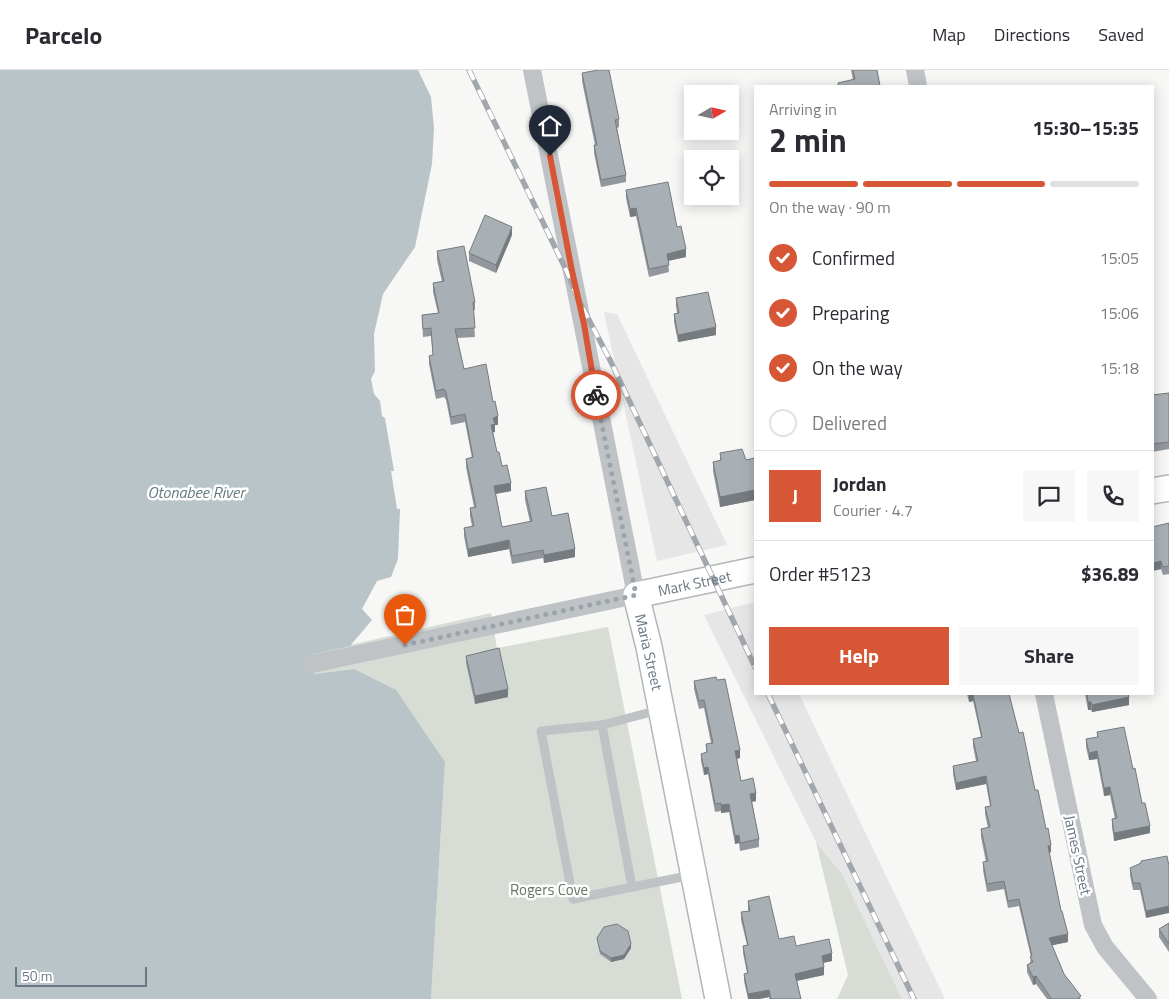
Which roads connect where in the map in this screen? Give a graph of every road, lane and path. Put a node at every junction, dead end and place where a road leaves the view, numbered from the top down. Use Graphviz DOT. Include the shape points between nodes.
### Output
graph roads {
  1 [pos="532,70"];
  2 [pos="915,70"];
  3 [pos="918,85"];
  4 [pos="1169,488"];
  5 [pos="1154,491"];
  6 [pos="754,570"];
  7 [pos="636,595"];
  8 [pos="312,664"];
  9 [pos="1044,695"];
  10 [pos="661,709"];
  11 [pos="602,725"];
  12 [pos="694,875"];
  13 [pos="632,887"];
  14 [pos="718,999"];
  15 [pos="1148,999"];
  1 -- 7 [label="street, Maria Street"];
  2 -- 3 [label="street"];
  4 -- 5 [label="street"];
  6 -- 7 [label="street, Mark Street"];
  7 -- 8 [label="street, Mark Street"];
  7 -- 10 [label="street, Maria Street"];
  9 -- 15 [label="street, James Street" via="1093,925 1105,947"];
  10 -- 11 [label="lane"];
  10 -- 12 [label="street, Maria Street"];
  11 -- 13 [label="lane"];
  11 -- 13 [label="lane" via="542,731 572,899"];
  12 -- 13 [label="lane"];
  12 -- 14 [label="street, Maria Street"];
}
